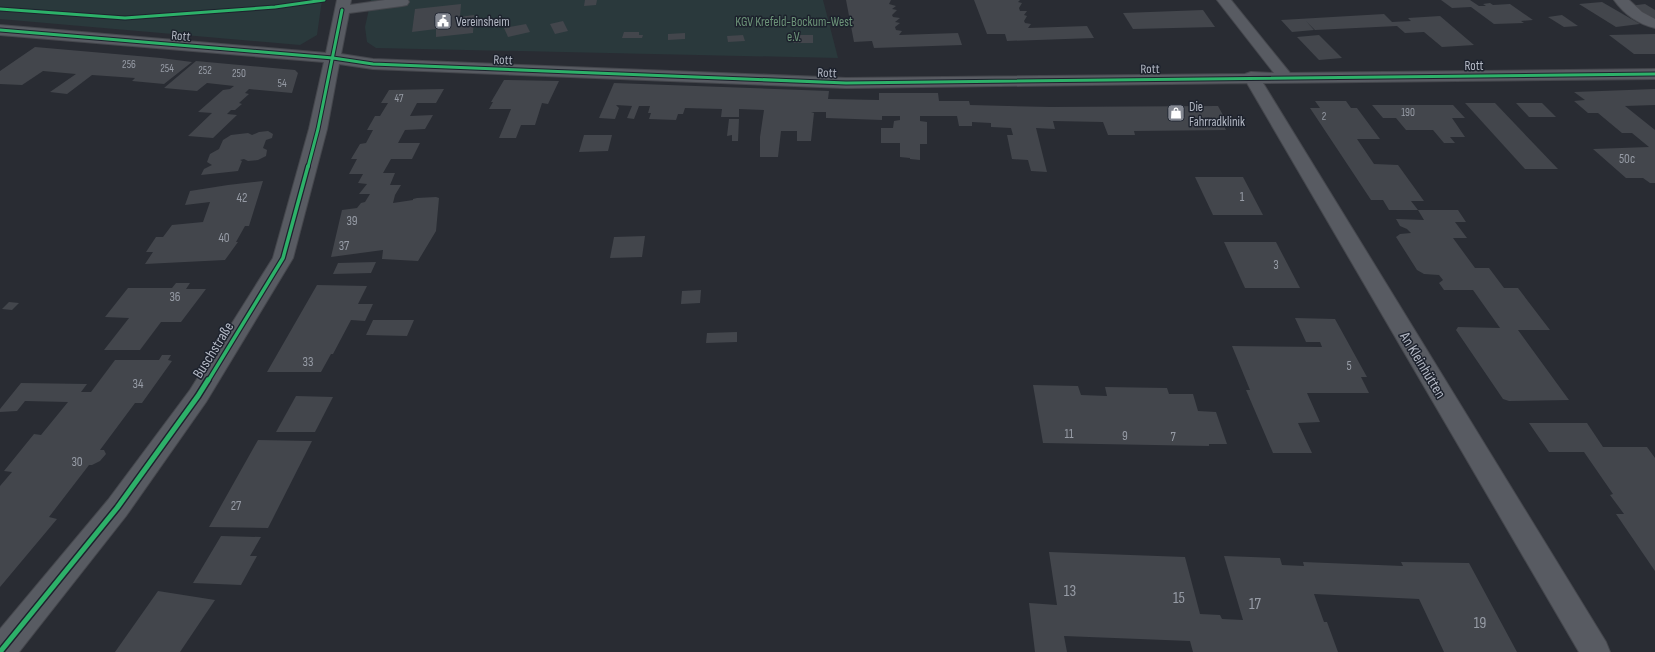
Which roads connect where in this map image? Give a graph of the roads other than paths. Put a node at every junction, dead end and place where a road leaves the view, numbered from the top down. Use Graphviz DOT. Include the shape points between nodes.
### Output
graph roads {
  1 [pos="1224,0"];
  2 [pos="1621,0"];
  3 [pos="402,2"];
  4 [pos="343,5"];
  5 [pos="1655,24"];
  6 [pos="0,30"];
  7 [pos="333,58"];
  8 [pos="1655,74"];
  9 [pos="1251,77"];
  10 [pos="1285,77"];
  11 [pos="0,652"];
  12 [pos="1595,652"];
  1 -- 10 [label="street"];
  2 -- 5 [label="street" via="1628,8"];
  3 -- 4 [label="street"];
  4 -- 7 [label="street, Buschstraße"];
  6 -- 7 [label="street, Rott"];
  7 -- 9 [label="street, Rott" via="373,64 846,83"];
  7 -- 11 [label="street, Buschstraße" via="318,130 283,258 198,396 117,508"];
  8 -- 10 [label="street, Rott"];
  9 -- 10 [label="street, Rott"];
  9 -- 12 [label="street, An Kleinhütten"];
}
